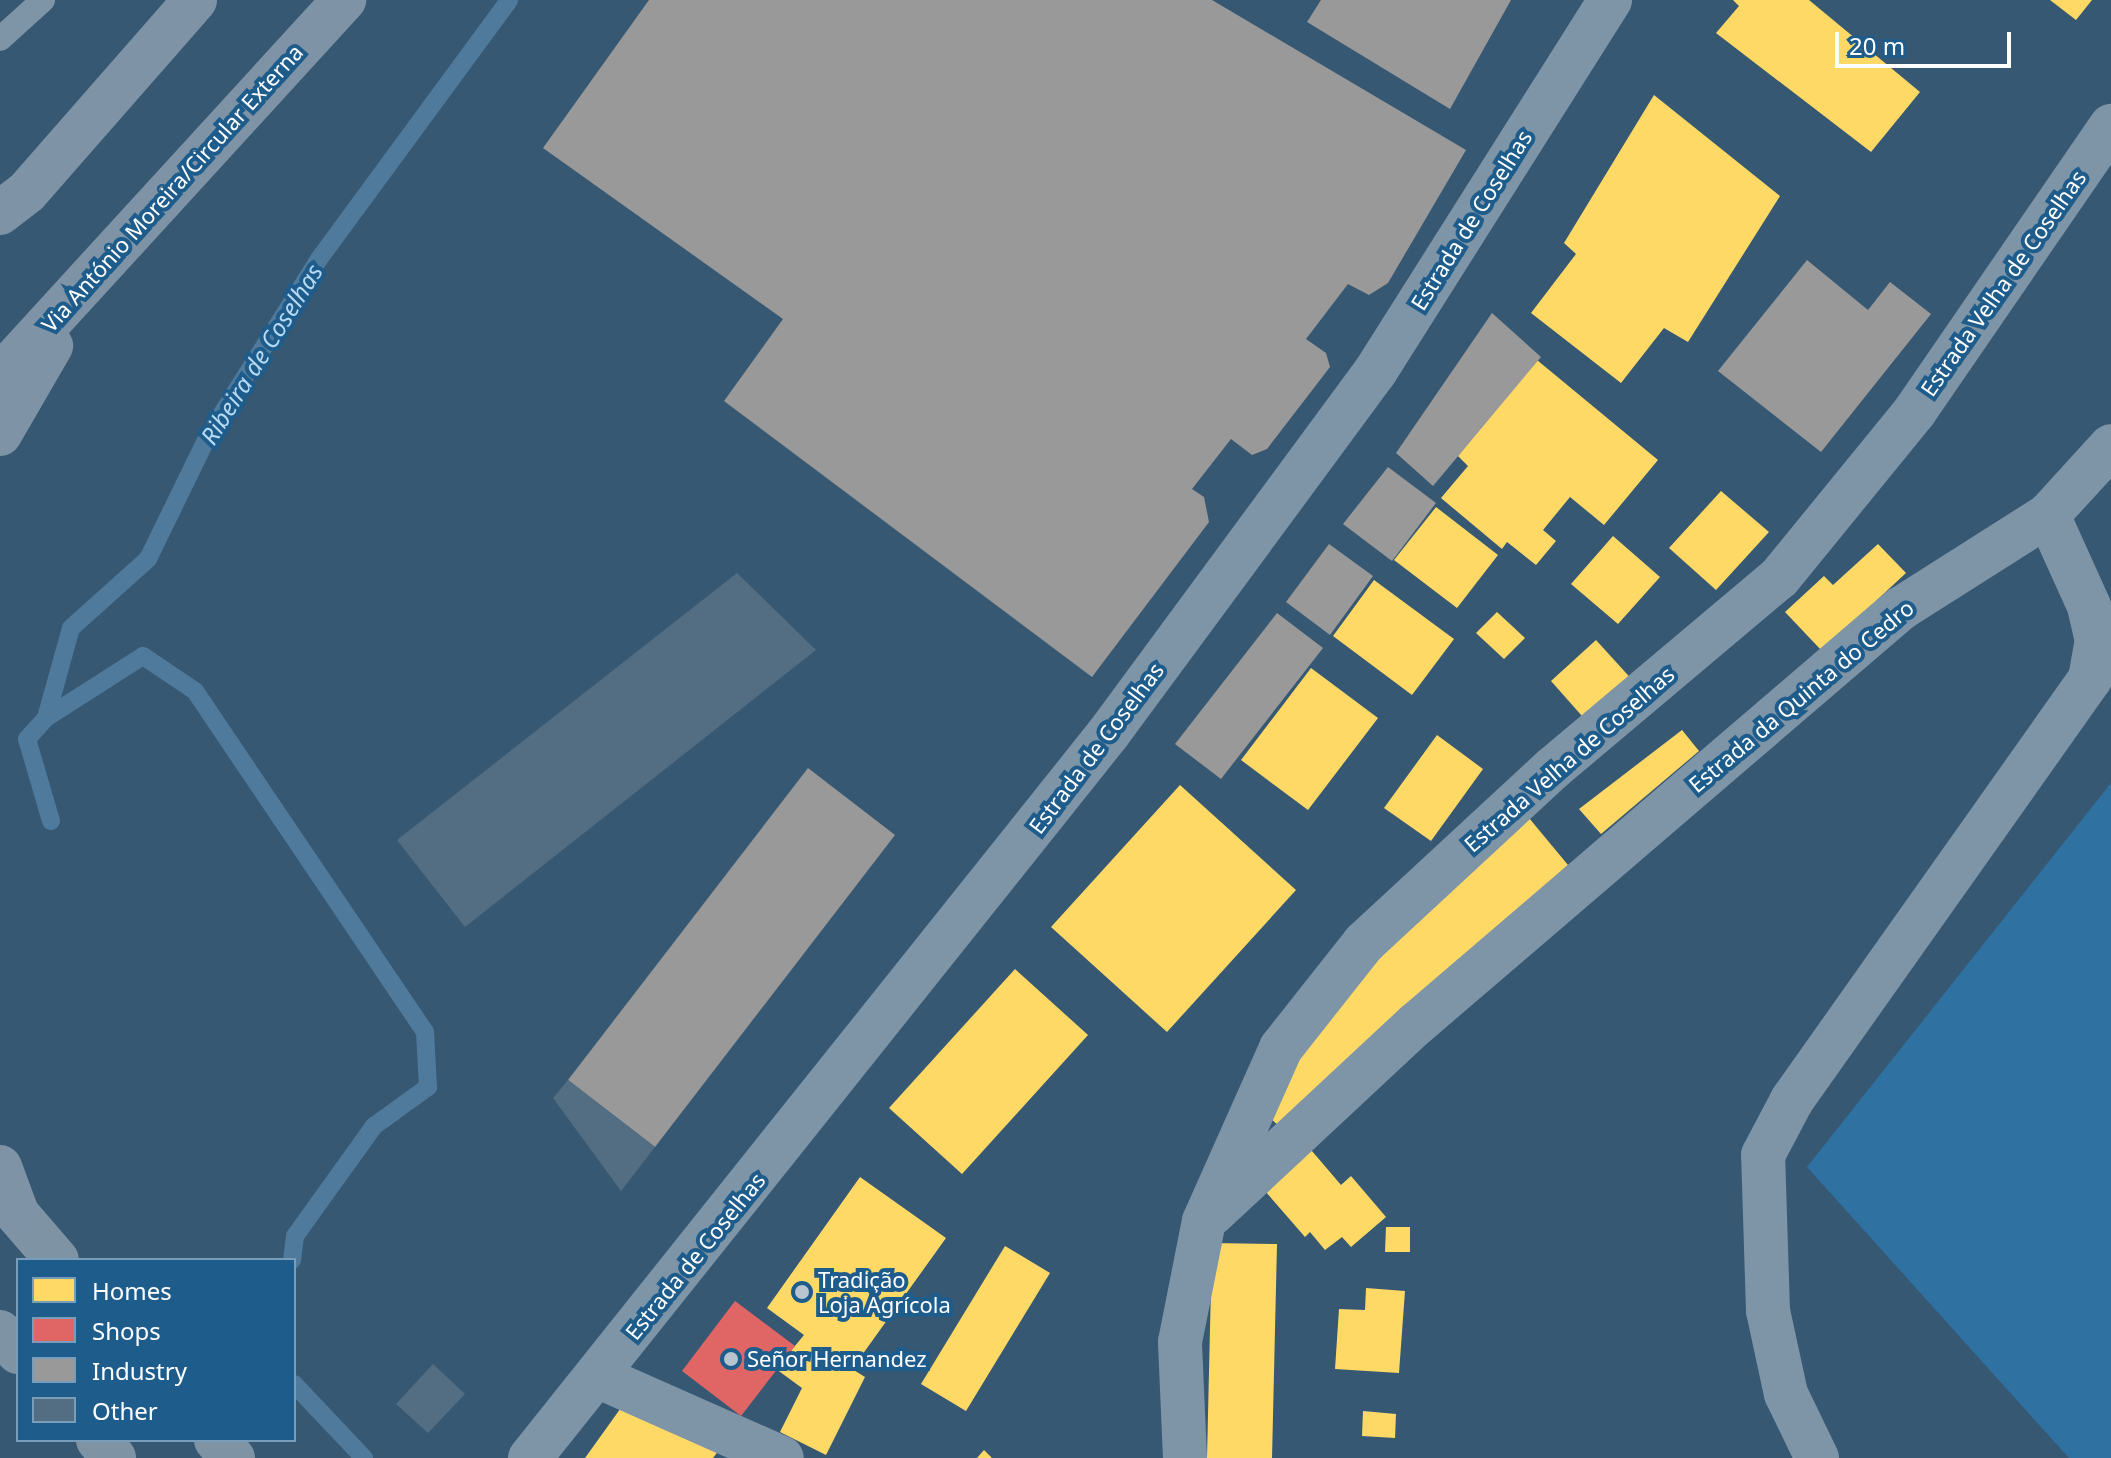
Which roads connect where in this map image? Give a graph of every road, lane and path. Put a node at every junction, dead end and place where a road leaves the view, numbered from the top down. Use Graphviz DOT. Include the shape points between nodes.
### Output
graph roads {
  1 [pos="43,0"];
  2 [pos="195,0"];
  3 [pos="344,0"];
  4 [pos="1610,0"];
  5 [pos="0,39"];
  6 [pos="2111,126"];
  7 [pos="0,213"];
  8 [pos="94,272"];
  9 [pos="0,376"];
  10 [pos="0,434"];
  11 [pos="2111,446"];
  12 [pos="2048,515"];
  13 [pos="0,1167"];
  14 [pos="8,1204"];
  15 [pos="1204,1221"];
  16 [pos="55,1258"];
  17 [pos="0,1332"];
  18 [pos="16,1350"];
  19 [pos="597,1376"];
  20 [pos="100,1442"];
  21 [pos="218,1442"];
  22 [pos="114,1458"];
  23 [pos="233,1458"];
  24 [pos="530,1458"];
  25 [pos="782,1458"];
  26 [pos="1185,1458"];
  27 [pos="1817,1458"];
  1 -- 5 [label="lane"];
  2 -- 7 [label="highway" via="27,192"];
  3 -- 8 [label="highway, Via António Moreira/Circular Externa"];
  4 -- 19 [label="street, Estrada de Coselhas" via="1375,372 1063,794"];
  6 -- 15 [label="street, Estrada Velha de Coselhas" via="1915,411 1779,578 1553,768 1364,943 1281,1048"];
  8 -- 9 [label="highway, Via António Moreira/Circular Externa"];
  8 -- 10 [label="highway"];
  11 -- 12 [label="street, Estrada da Quinta do Cedro"];
  12 -- 15 [label="street, Estrada da Quinta do Cedro" via="1900,609 1416,1024"];
  12 -- 27 [label="street" via="2089,606 2097,641 2090,679 1792,1100 1763,1155 1768,1311 1786,1394"];
  13 -- 14 [label="highway"];
  14 -- 16 [label="main road"];
  15 -- 26 [label="street, Estrada Velha de Coselhas" via="1180,1342"];
  17 -- 18 [label="main road"];
  19 -- 24 [label="street, Estrada de Coselhas"];
  19 -- 25 [label="street"];
  20 -- 22 [label="main road"];
  21 -- 23 [label="main road"];
}
